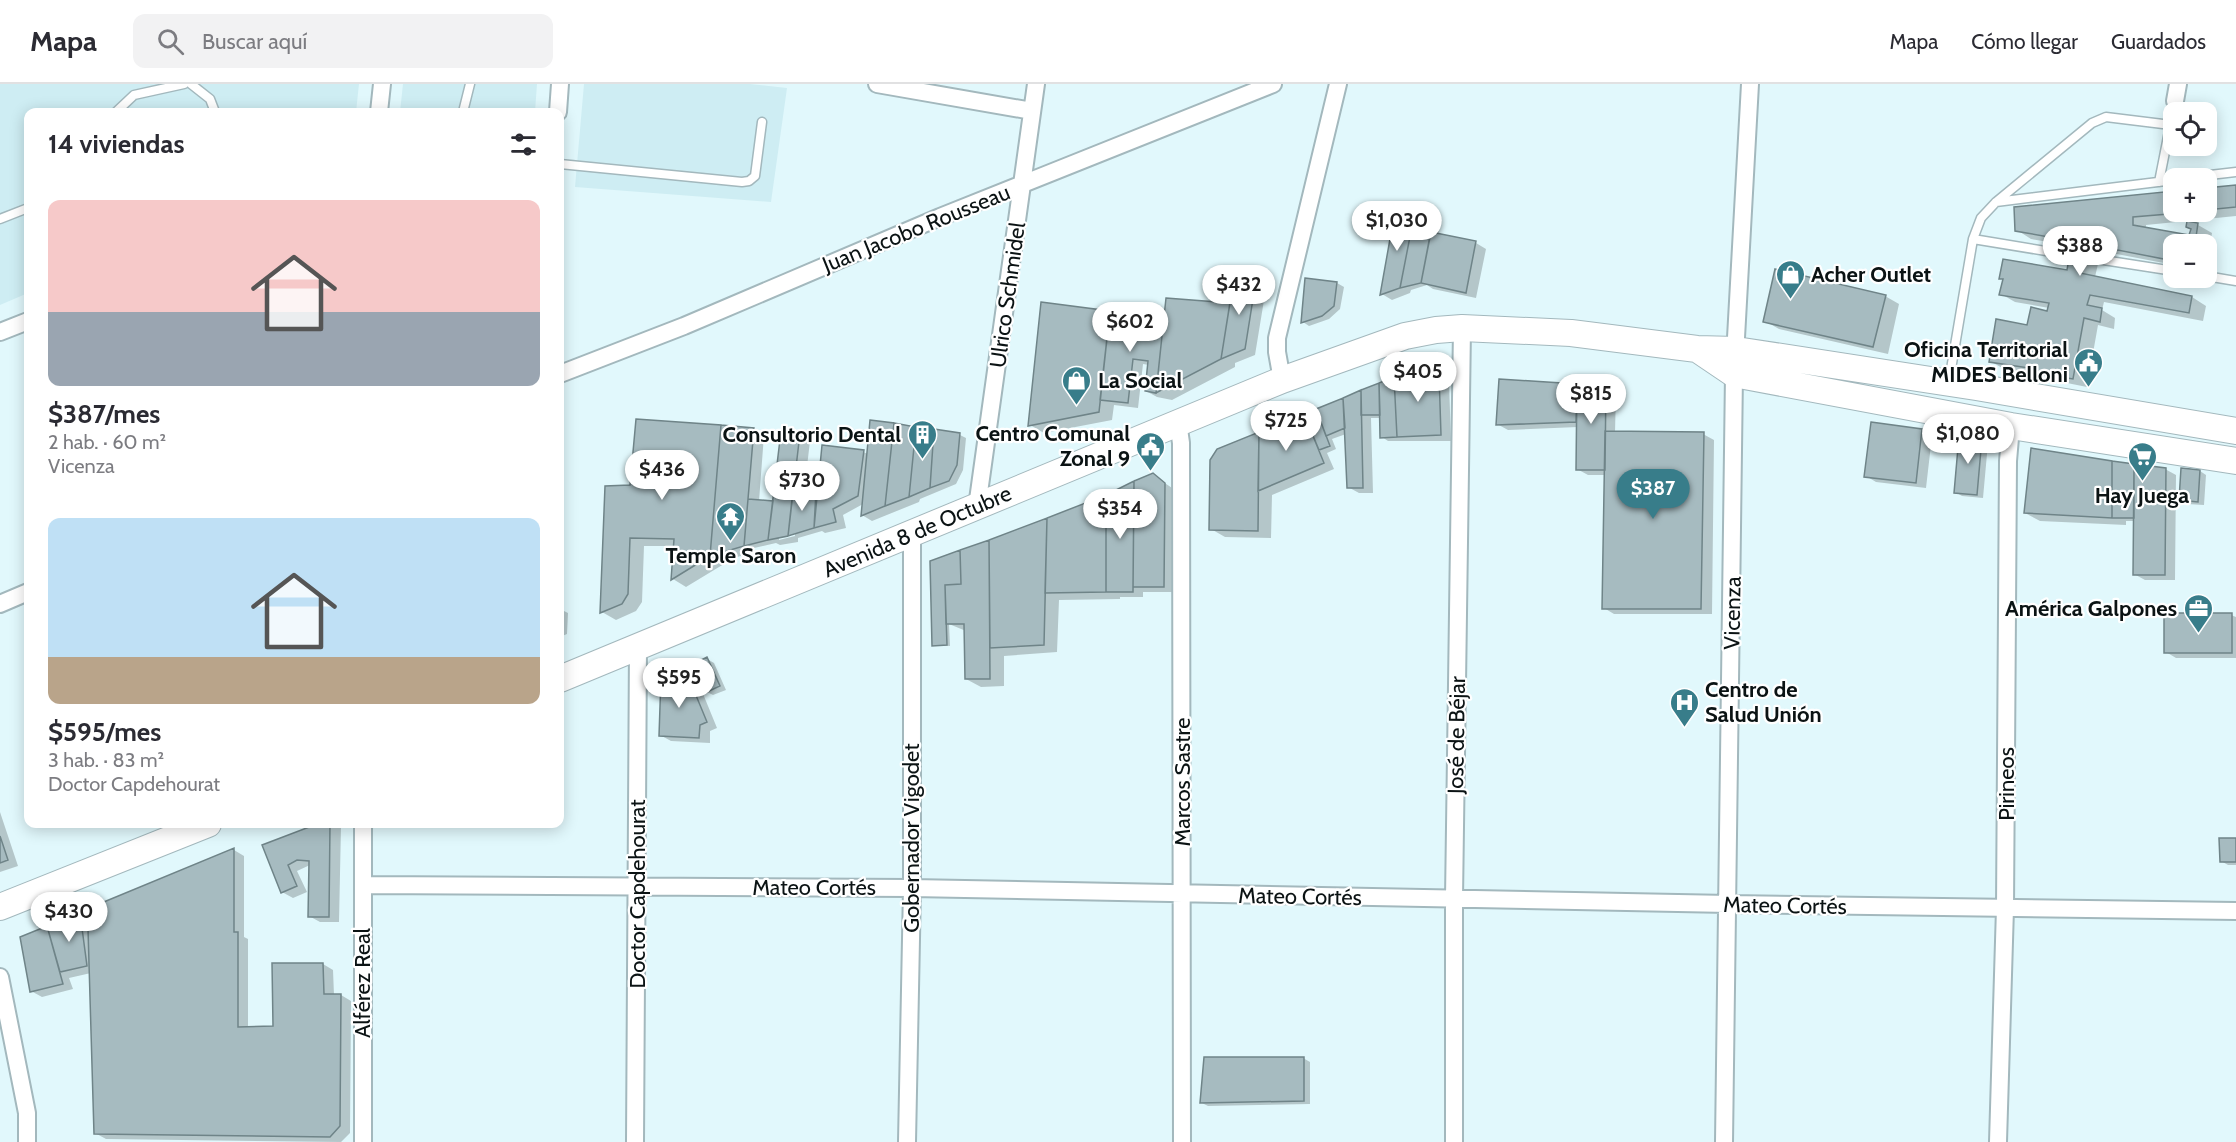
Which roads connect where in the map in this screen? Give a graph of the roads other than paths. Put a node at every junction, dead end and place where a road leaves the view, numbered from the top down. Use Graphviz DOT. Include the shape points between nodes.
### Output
graph roads {
  1 [pos="184,84"];
  2 [pos="191,84"];
  3 [pos="382,84"];
  4 [pos="470,84"];
  5 [pos="560,84"];
  6 [pos="877,84"];
  7 [pos="1036,84"];
  8 [pos="1273,84"];
  9 [pos="1338,84"];
  10 [pos="1750,84"];
  11 [pos="120,108"];
  12 [pos="213,108"];
  13 [pos="379,108"];
  14 [pos="464,108"];
  15 [pos="558,108"];
  16 [pos="1032,111"];
  17 [pos="762,122"];
  18 [pos="2163,125"];
  19 [pos="2165,156"];
  20 [pos="564,164"];
  21 [pos="2236,172"];
  22 [pos="2217,174"];
  23 [pos="2163,181"];
  24 [pos="2159,182"];
  25 [pos="1023,184"];
  26 [pos="1996,202"];
  27 [pos="24,210"];
  28 [pos="0,219"];
  29 [pos="1973,239"];
  30 [pos="2070,255"];
  31 [pos="2084,257"];
  32 [pos="2163,269"];
  33 [pos="2217,278"];
  34 [pos="2236,281"];
  35 [pos="24,323"];
  36 [pos="1462,328"];
  37 [pos="0,332"];
  38 [pos="1735,362"];
  39 [pos="564,372"];
  40 [pos="1282,380"];
  41 [pos="1949,383"];
  42 [pos="1178,423"];
  43 [pos="2011,426"];
  44 [pos="2236,431"];
  45 [pos="2236,461"];
  46 [pos="977,507"];
  47 [pos="912,535"];
  48 [pos="24,594"];
  49 [pos="0,604"];
  50 [pos="638,646"];
  51 [pos="564,677"];
  52 [pos="198,828"];
  53 [pos="363,828"];
  54 [pos="363,885"];
  55 [pos="637,886"];
  56 [pos="912,888"];
  57 [pos="1182,893"];
  58 [pos="1454,898"];
  59 [pos="1729,904"];
  60 [pos="0,907"];
  61 [pos="2005,908"];
  62 [pos="2236,911"];
  63 [pos="0,977"];
  64 [pos="27,1142"];
  65 [pos="363,1142"];
  66 [pos="635,1142"];
  67 [pos="907,1142"];
  68 [pos="1182,1142"];
  69 [pos="1454,1142"];
  70 [pos="1724,1142"];
  71 [pos="1998,1142"];
  1 -- 11 [label="lane" via="134,95"];
  2 -- 12 [label="lane" via="210,99"];
  3 -- 13 [label="street"];
  4 -- 14 [label="lane"];
  5 -- 15 [label="street"];
  6 -- 16 [label="street"];
  7 -- 16 [label="street, Ulrico Schmidel"];
  8 -- 25 [label="street, Juan Jacobo Rousseau"];
  9 -- 40 [label="street" via="1277,338"];
  10 -- 38 [label="street, Vicenza"];
  16 -- 25 [label="street, Ulrico Schmidel"];
  17 -- 20 [label="lane" via="755,176 742,182"];
  18 -- 26 [label="lane" via="2106,117 2092,123"];
  19 -- 24 [label="lane"];
  21 -- 22 [label="lane"];
  23 -- 24 [label="lane"];
  24 -- 26 [label="lane"];
  25 -- 39 [label="street, Juan Jacobo Rousseau"];
  25 -- 46 [label="street, Ulrico Schmidel"];
  26 -- 29 [label="lane" via="1981,218"];
  27 -- 28 [label="lane"];
  29 -- 30 [label="lane"];
  29 -- 41 [label="lane"];
  31 -- 32 [label="lane"];
  33 -- 34 [label="lane"];
  35 -- 37 [label="street"];
  36 -- 38 [label="main road, Avenida 8 de Octubre" via="1571,333 1697,349"];
  36 -- 40 [label="main road, Avenida 8 de Octubre" via="1405,336"];
  36 -- 58 [label="street, José de Béjar"];
  38 -- 41 [label="main road, Avenida 8 de Octubre"];
  38 -- 43 [label="main road, Avenida 8 de Octubre"];
  38 -- 59 [label="street, Vicenza"];
  40 -- 42 [label="main road, Avenida 8 de Octubre"];
  41 -- 44 [label="main road, Avenida 8 de Octubre"];
  42 -- 46 [label="main road, Avenida 8 de Octubre"];
  42 -- 57 [label="street, Marcos Sastre"];
  43 -- 45 [label="main road, Avenida 8 de Octubre"];
  43 -- 61 [label="street, Pirineos"];
  46 -- 47 [label="main road, Avenida 8 de Octubre"];
  47 -- 50 [label="main road, Avenida 8 de Octubre"];
  47 -- 56 [label="street, Gobernador Vigodet"];
  48 -- 49 [label="street"];
  50 -- 51 [label="main road, Avenida 8 de Octubre"];
  50 -- 55 [label="street, Doctor Capdehourat"];
  52 -- 60 [label="main road"];
  53 -- 54 [label="street, Alférez Real"];
  54 -- 55 [label="street, Mateo Cortés"];
  54 -- 65 [label="street, Alférez Real"];
  55 -- 56 [label="street, Mateo Cortés"];
  55 -- 66 [label="street, Doctor Capdehourat"];
  56 -- 57 [label="street, Mateo Cortés"];
  56 -- 67 [label="street, Gobernador Vigodet"];
  57 -- 58 [label="street, Mateo Cortés"];
  57 -- 68 [label="street, Marcos Sastre"];
  58 -- 59 [label="street, Mateo Cortés"];
  58 -- 69 [label="street, José de Béjar"];
  59 -- 61 [label="street, Mateo Cortés"];
  59 -- 70 [label="street, Vicenza"];
  61 -- 62 [label="street, Mateo Cortés"];
  61 -- 71 [label="street, Pirineos"];
  63 -- 64 [label="street" via="27,1113"];
}
